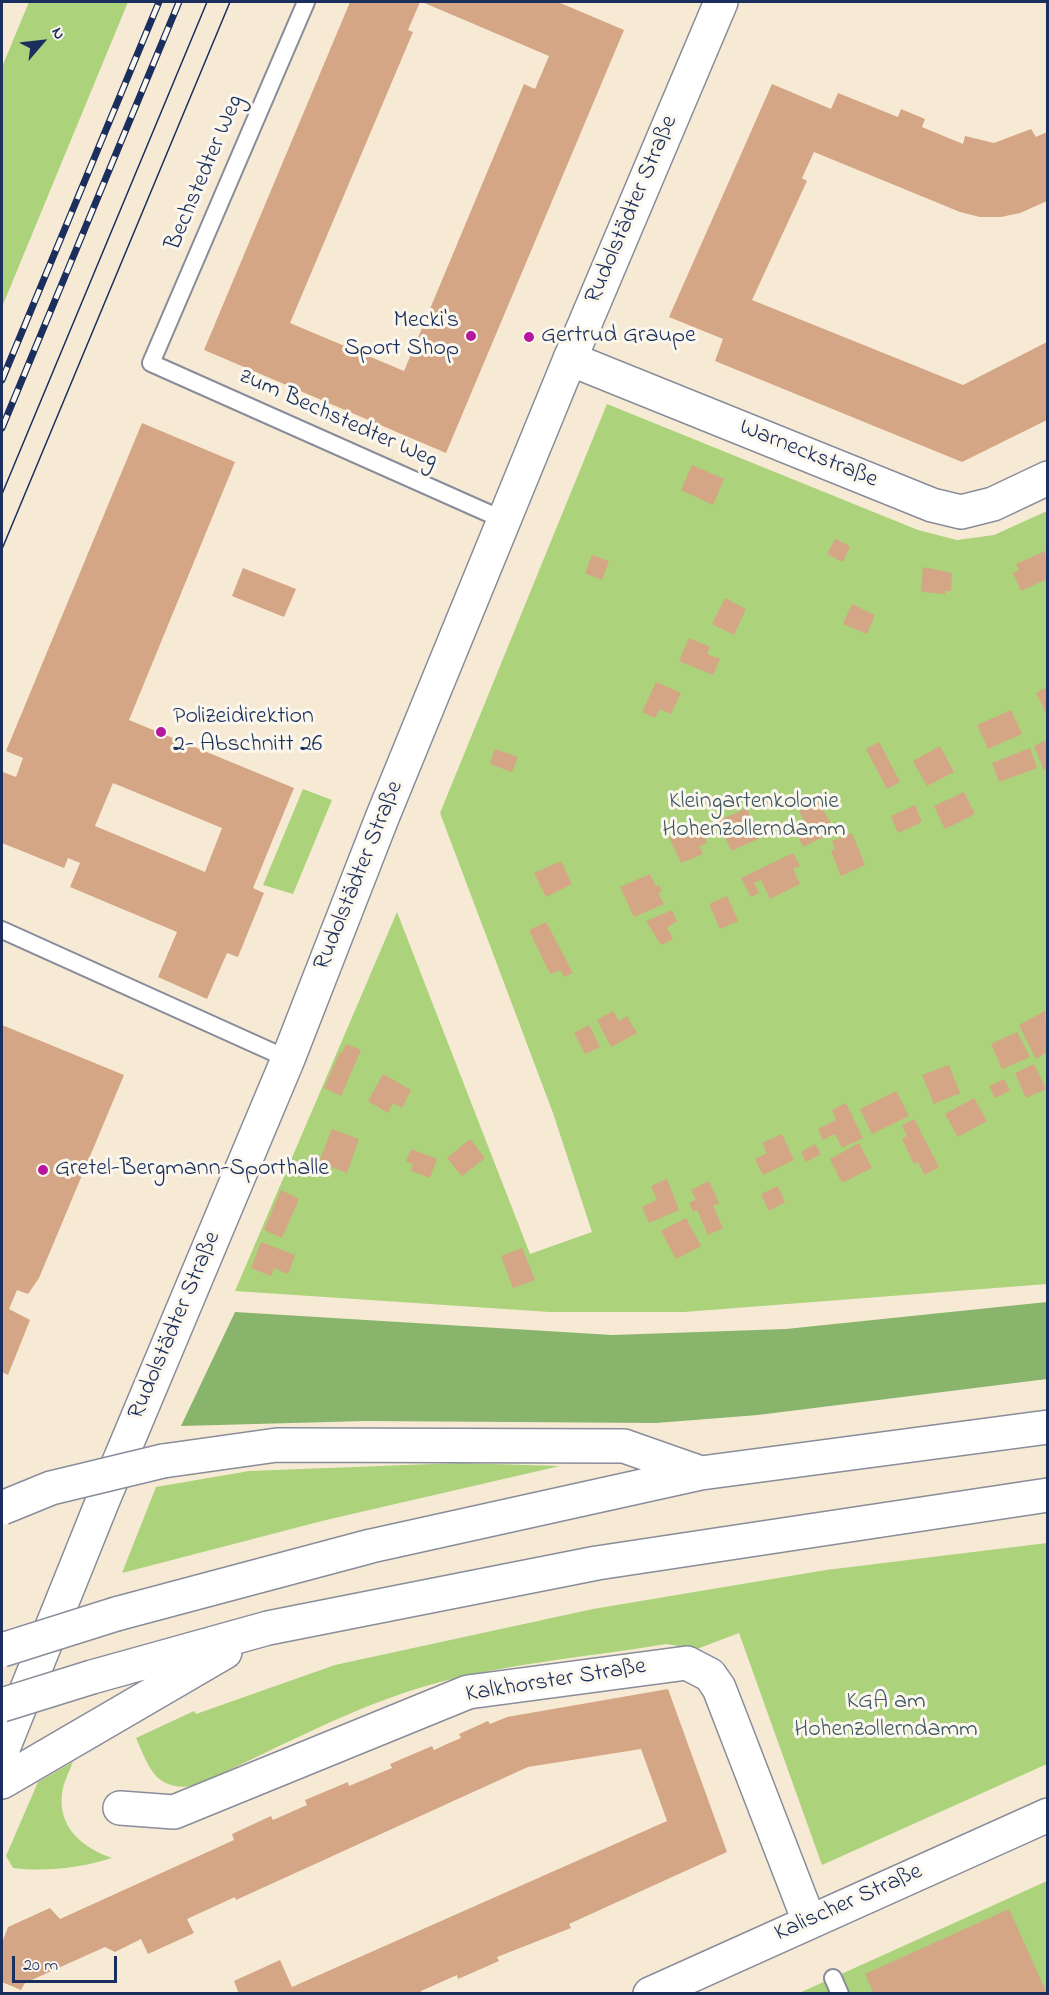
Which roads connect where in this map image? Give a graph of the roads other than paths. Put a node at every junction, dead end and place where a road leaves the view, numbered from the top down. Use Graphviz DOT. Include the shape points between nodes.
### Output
graph roads {
  1 [pos="306,2"];
  2 [pos="721,2"];
  3 [pos="570,359"];
  4 [pos="151,363"];
  5 [pos="1047,478"];
  6 [pos="506,521"];
  7 [pos="2,930"];
  8 [pos="288,1059"];
  9 [pos="1047,1427"];
  10 [pos="701,1473"];
  11 [pos="1047,1496"];
  12 [pos="2,1508"];
  13 [pos="268,1628"];
  14 [pos="2,1650"];
  15 [pos="2,1705"];
  16 [pos="2,1751"];
  17 [pos="2,1782"];
  18 [pos="120,1808"];
  19 [pos="1047,1815"];
  20 [pos="809,1921"];
  21 [pos="833,1978"];
  22 [pos="650,1994"];
  23 [pos="840,1994"];
  1 -- 4 [label="lane, Bechstedter Weg"];
  2 -- 3 [label="main road, Rudolstädter Straße"];
  3 -- 5 [label="main road, Warneckstraße" via="932,505 961,512 993,504"];
  3 -- 6 [label="main road, Rudolstädter Straße"];
  4 -- 6 [label="lane, zum Bechstedter Weg"];
  6 -- 8 [label="main road, Rudolstädter Straße" via="382,818"];
  7 -- 8 [label="lane"];
  8 -- 16 [label="main road, Rudolstädter Straße"];
  9 -- 10 [label="main road"];
  10 -- 12 [label="main road, bridge" via="624,1446 278,1445 163,1461 51,1488"];
  10 -- 14 [label="main road, bridge" via="371,1546 116,1614"];
  11 -- 13 [label="main road" via="597,1563"];
  13 -- 15 [label="main road, bridge"];
  13 -- 17 [label="main road"];
  18 -- 20 [label="main road, Kalkhorster Straße" via="174,1812 468,1692 687,1663 710,1675 719,1688"];
  19 -- 20 [label="main road, Kalischer Straße"];
  20 -- 22 [label="main road, Kalischer Straße"];
  21 -- 23 [label="lane"];
}
